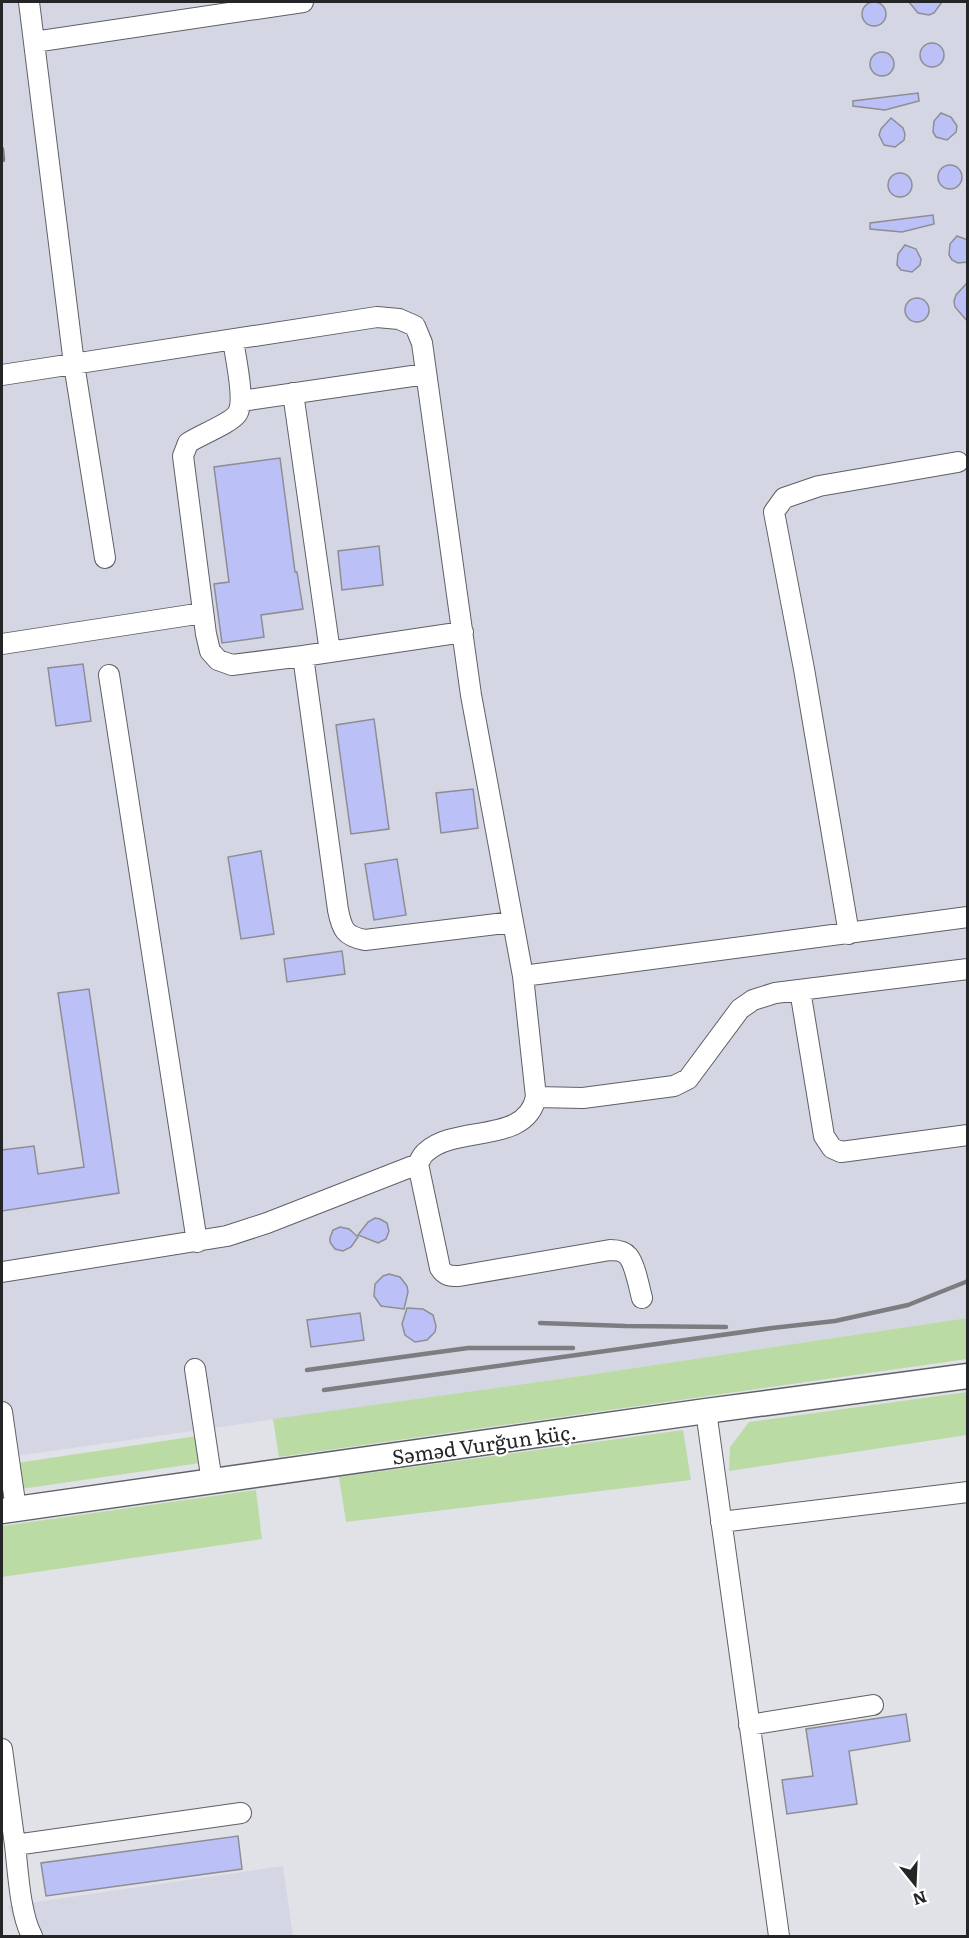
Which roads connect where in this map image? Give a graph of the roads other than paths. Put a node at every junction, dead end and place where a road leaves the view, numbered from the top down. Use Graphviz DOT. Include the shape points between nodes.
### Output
graph roads {
  1 [pos="29,2"];
  2 [pos="303,2"];
  3 [pos="34,42"];
  4 [pos="233,339"];
  5 [pos="74,364"];
  6 [pos="426,374"];
  7 [pos="2,375"];
  8 [pos="293,393"];
  9 [pos="241,401"];
  10 [pos="958,462"];
  11 [pos="105,558"];
  12 [pos="203,613"];
  13 [pos="463,632"];
  14 [pos="2,644"];
  15 [pos="330,652"];
  16 [pos="303,656"];
  17 [pos="109,675"];
  18 [pos="968,917"];
  19 [pos="513,922"];
  20 [pos="849,934"];
  21 [pos="968,969"];
  22 [pos="523,976"];
  23 [pos="800,990"];
  24 [pos="536,1097"];
  25 [pos="968,1136"];
  26 [pos="418,1164"];
  27 [pos="197,1242"];
  28 [pos="2,1272"];
  29 [pos="642,1298"];
  30 [pos="195,1370"];
  31 [pos="968,1376"];
  32 [pos="706,1411"];
  33 [pos="2,1412"];
  34 [pos="212,1482"];
  35 [pos="968,1492"];
  36 [pos="9,1510"];
  37 [pos="721,1522"];
  38 [pos="873,1705"];
  39 [pos="749,1725"];
  40 [pos="2,1749"];
  41 [pos="241,1813"];
  42 [pos="10,1837"];
  43 [pos="32,1936"];
  44 [pos="779,1936"];
  1 -- 3 [label="lane"];
  2 -- 3 [label="lane"];
  3 -- 5 [label="lane"];
  4 -- 5 [label="lane"];
  4 -- 6 [label="lane" via="377,318 399,320 415,326"];
  4 -- 9 [label="lane"];
  5 -- 7 [label="lane"];
  5 -- 11 [label="lane"];
  6 -- 8 [label="lane"];
  6 -- 13 [label="lane"];
  8 -- 9 [label="lane"];
  8 -- 15 [label="lane"];
  9 -- 12 [label="lane" via="238,414 188,442 183,456"];
  10 -- 20 [label="lane" via="819,486 784,498 774,512"];
  12 -- 14 [label="lane"];
  12 -- 16 [label="lane" via="210,651 218,660 232,665"];
  13 -- 15 [label="lane"];
  13 -- 19 [label="lane"];
  15 -- 16 [label="lane"];
  16 -- 19 [label="lane" via="342,927 352,938 365,940"];
  17 -- 27 [label="lane"];
  18 -- 20 [label="lane"];
  19 -- 22 [label="lane"];
  20 -- 22 [label="lane"];
  21 -- 23 [label="lane"];
  22 -- 24 [label="lane"];
  23 -- 24 [label="lane" via="775,993 740,1009 688,1079 674,1086 583,1098"];
  23 -- 25 [label="lane" via="824,1136 832,1148 841,1152"];
  24 -- 26 [label="lane" via="533,1109 509,1128 448,1140 424,1152"];
  26 -- 27 [label="lane" via="267,1223"];
  26 -- 29 [label="lane" via="443,1273 459,1276 620,1251 628,1254 632,1262"];
  27 -- 28 [label="lane"];
  30 -- 34 [label="lane"];
  31 -- 32 [label="main road, Səməd Vurğun küç."];
  32 -- 34 [label="main road, Səməd Vurğun küç."];
  32 -- 37 [label="lane"];
  33 -- 36 [label="lane"];
  34 -- 36 [label="main road, Səməd Vurğun küç."];
  35 -- 37 [label="lane"];
  37 -- 39 [label="lane"];
  38 -- 39 [label="lane"];
  39 -- 44 [label="lane"];
  40 -- 42 [label="lane"];
  41 -- 42 [label="lane"];
  42 -- 43 [label="lane"];
}
